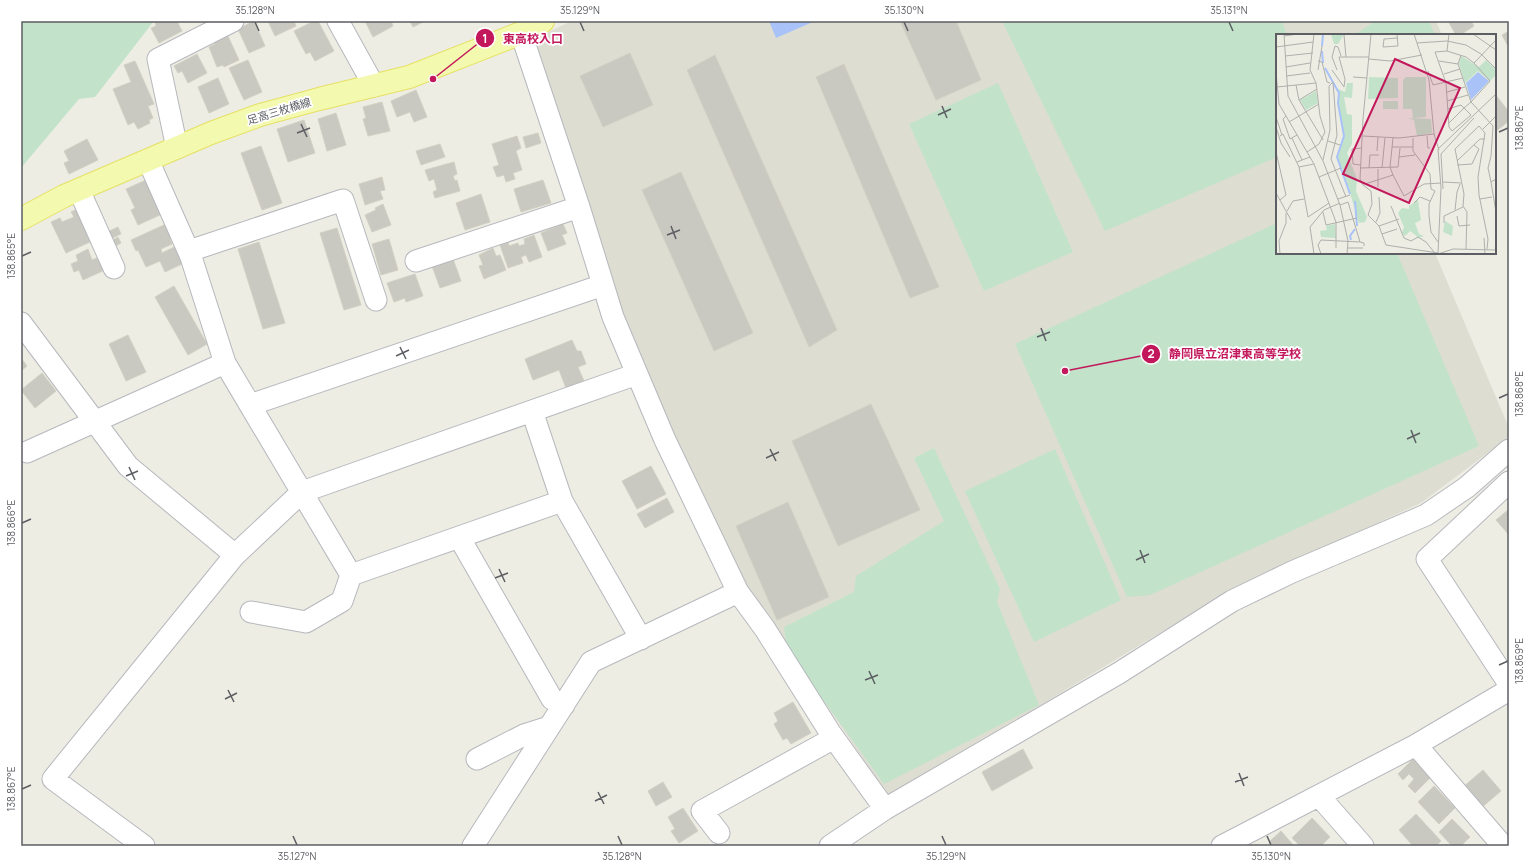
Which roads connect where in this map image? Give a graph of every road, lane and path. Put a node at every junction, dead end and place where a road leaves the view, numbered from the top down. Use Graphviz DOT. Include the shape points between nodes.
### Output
graph roads {
  1 [pos="233,21"];
  2 [pos="338,21"];
  3 [pos="543,21"];
  4 [pos="521,32"];
  5 [pos="374,86"];
  6 [pos="177,148"];
  7 [pos="148,160"];
  8 [pos="79,190"];
  9 [pos="579,207"];
  10 [pos="21,219"];
  11 [pos="189,251"];
  12 [pos="416,261"];
  13 [pos="114,268"];
  14 [pos="603,285"];
  15 [pos="376,300"];
  16 [pos="21,323"];
  17 [pos="225,363"];
  18 [pos="637,374"];
  19 [pos="250,405"];
  20 [pos="532,411"];
  21 [pos="96,422"];
  22 [pos="1509,450"];
  23 [pos="27,452"];
  24 [pos="1509,482"];
  25 [pos="302,492"];
  26 [pos="562,501"];
  27 [pos="459,537"];
  28 [pos="235,555"];
  29 [pos="350,575"];
  30 [pos="738,592"];
  31 [pos="251,612"];
  32 [pos="641,639"];
  33 [pos="1509,684"];
  34 [pos="1509,690"];
  35 [pos="564,705"];
  36 [pos="549,727"];
  37 [pos="834,738"];
  38 [pos="1416,744"];
  39 [pos="477,760"];
  40 [pos="1319,796"];
  41 [pos="885,809"];
  42 [pos="719,834"];
  43 [pos="1230,844"];
  44 [pos="144,846"];
  45 [pos="473,846"];
  46 [pos="830,846"];
  47 [pos="1363,846"];
  48 [pos="1503,846"];
  1 -- 6 [label="street" via="158,59"];
  2 -- 5 [label="street"];
  3 -- 4 [label="main road, 足高三枚橋線"];
  4 -- 5 [label="main road, 足高三枚橋線" via="409,78"];
  4 -- 9 [label="street"];
  5 -- 6 [label="main road, 足高三枚橋線" via="260,115"];
  6 -- 7 [label="main road, 足高三枚橋線"];
  7 -- 8 [label="main road, 足高三枚橋線"];
  7 -- 11 [label="street"];
  8 -- 10 [label="main road, 足高三枚橋線"];
  8 -- 13 [label="street"];
  9 -- 12 [label="street"];
  9 -- 14 [label="street"];
  11 -- 15 [label="street" via="343,200"];
  11 -- 17 [label="street"];
  14 -- 18 [label="street" via="613,317"];
  14 -- 19 [label="street"];
  16 -- 21 [label="street"];
  17 -- 19 [label="street"];
  17 -- 21 [label="street"];
  18 -- 20 [label="street"];
  18 -- 30 [label="street"];
  19 -- 25 [label="street"];
  20 -- 25 [label="street"];
  20 -- 26 [label="street"];
  21 -- 23 [label="street"];
  21 -- 28 [label="street" via="128,466"];
  22 -- 41 [label="street" via="1467,487 1426,515 1292,572 1232,601 1119,673"];
  24 -- 33 [label="street" via="1427,559"];
  25 -- 28 [label="street"];
  25 -- 29 [label="street"];
  26 -- 27 [label="street"];
  26 -- 32 [label="street"];
  27 -- 29 [label="street"];
  27 -- 35 [label="street" via="552,699"];
  28 -- 44 [label="street" via="52,779"];
  29 -- 31 [label="street" via="342,601 306,622"];
  30 -- 32 [label="street"];
  30 -- 37 [label="street" via="765,629"];
  32 -- 35 [label="street" via="591,662"];
  34 -- 38 [label="street"];
  35 -- 36 [label="street"];
  36 -- 39 [label="street" via="524,735"];
  36 -- 45 [label="street"];
  37 -- 41 [label="street"];
  37 -- 42 [label="street" via="702,811"];
  38 -- 40 [label="street"];
  38 -- 48 [label="street"];
  40 -- 43 [label="street"];
  40 -- 47 [label="street"];
  41 -- 46 [label="street"];
}
